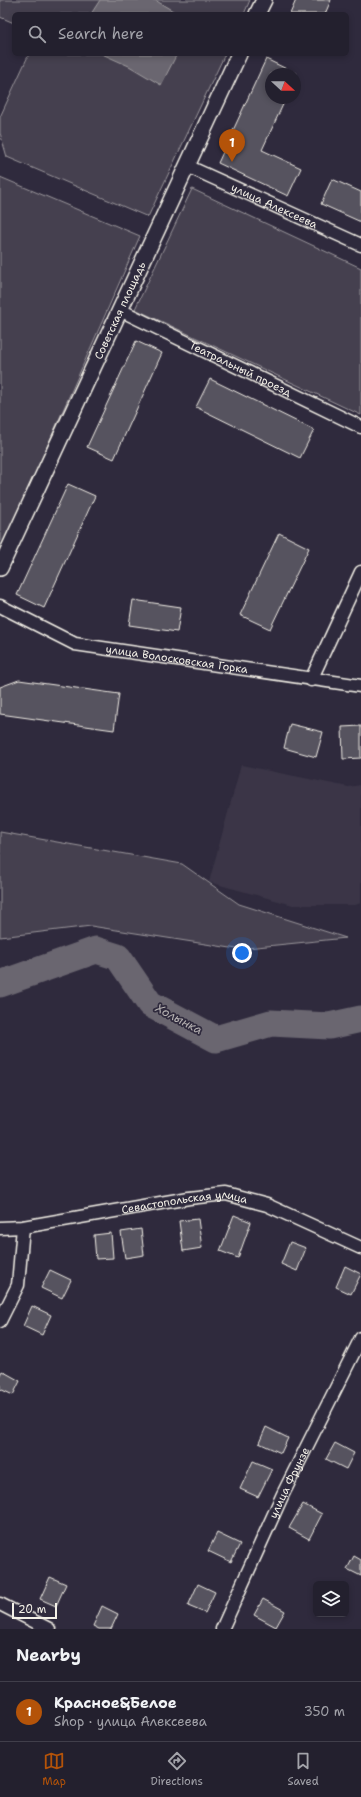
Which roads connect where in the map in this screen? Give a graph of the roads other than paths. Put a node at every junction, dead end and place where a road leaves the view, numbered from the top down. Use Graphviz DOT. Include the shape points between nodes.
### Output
graph roads {
  1 [pos="264,0"];
  2 [pos="258,12"];
  3 [pos="238,56"];
  4 [pos="187,166"];
  5 [pos="361,244"];
  6 [pos="120,310"];
  7 [pos="361,427"];
  8 [pos="0,568"];
  9 [pos="361,572"];
  10 [pos="0,606"];
  11 [pos="311,680"];
  12 [pos="361,686"];
  13 [pos="23,1227"];
  14 [pos="0,1228"];
  15 [pos="361,1248"];
  16 [pos="0,1321"];
  17 [pos="361,1338"];
  18 [pos="0,1604"];
  19 [pos="49,1629"];
  20 [pos="222,1629"];
  1 -- 2 [label="street"];
  3 -- 4 [label="street, Советская площадь"];
  4 -- 5 [label="street, улица Алексеева"];
  4 -- 6 [label="street, Советская площадь"];
  6 -- 7 [label="street, Театральный проезд"];
  6 -- 8 [label="street, Советская площадь"];
  9 -- 11 [label="street"];
  10 -- 11 [label="street, улица Волосковская Горка" via="75,644"];
  11 -- 12 [label="street, улица Волосковская Горка"];
  13 -- 14 [label="street, Севастопольская улица"];
  13 -- 15 [label="street, Севастопольская улица" via="226,1194 267,1205"];
  13 -- 16 [label="street" via="18,1285"];
  17 -- 20 [label="street, улица Фрунзе" via="283,1494"];
  18 -- 19 [label="street"];
}
